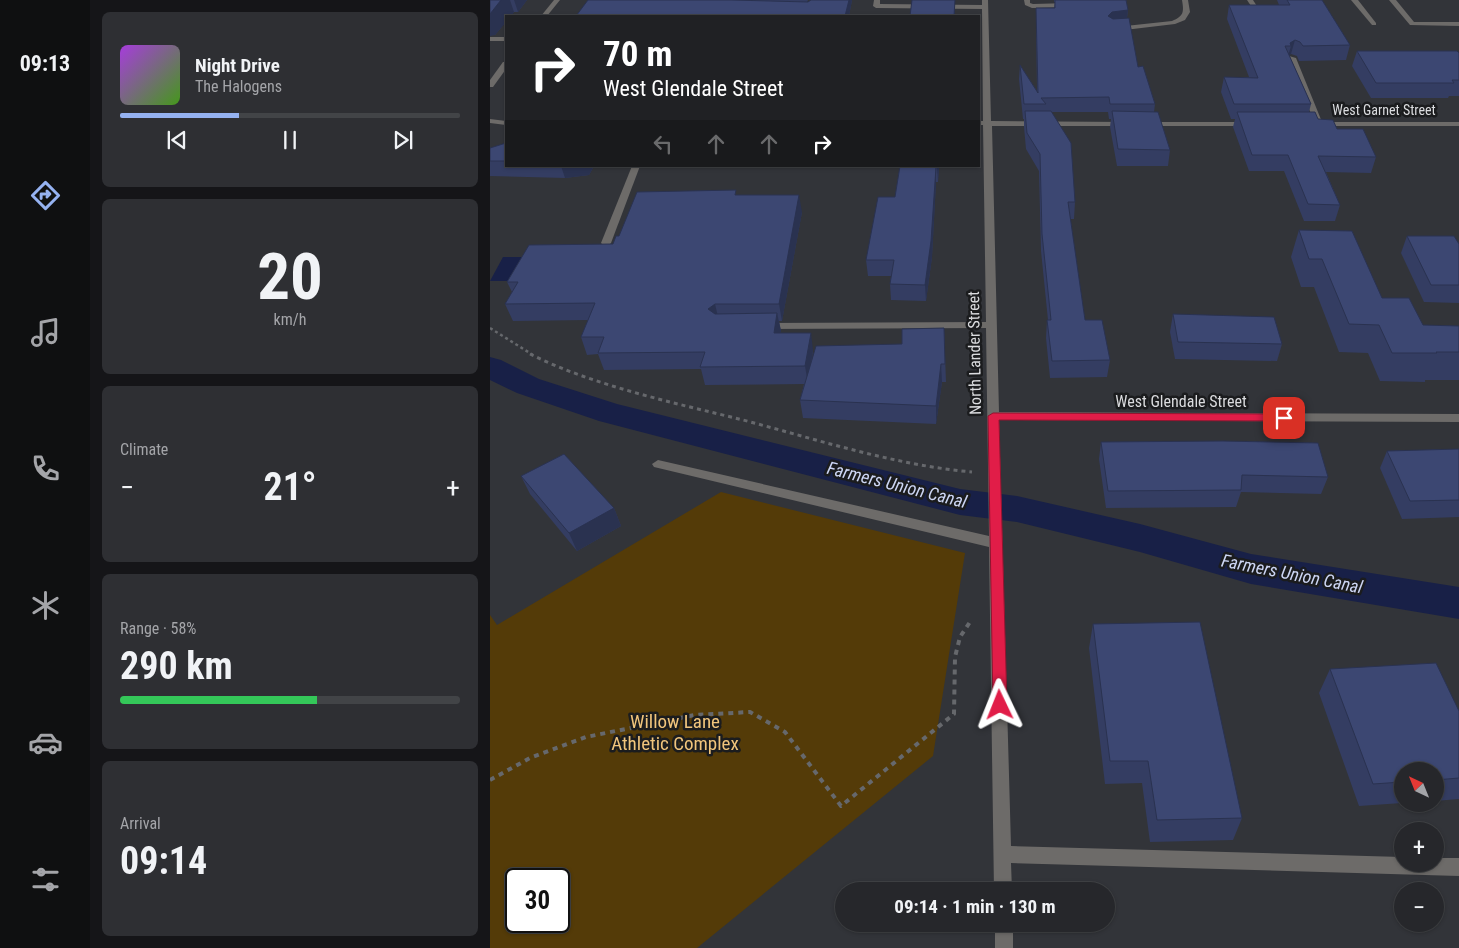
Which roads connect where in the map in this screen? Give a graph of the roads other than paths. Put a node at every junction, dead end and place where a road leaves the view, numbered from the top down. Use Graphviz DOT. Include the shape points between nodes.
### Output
graph roads {
  1 [pos="557,0"];
  2 [pos="877,0"];
  3 [pos="1026,0"];
  4 [pos="1185,0"];
  5 [pos="1250,0"];
  6 [pos="1354,0"];
  7 [pos="1392,0"];
  8 [pos="985,3"];
  9 [pos="1081,5"];
  10 [pos="1257,11"];
  11 [pos="545,15"];
  12 [pos="1374,24"];
  13 [pos="1459,24"];
  14 [pos="1111,30"];
  15 [pos="490,39"];
  16 [pos="505,39"];
  17 [pos="1292,58"];
  18 [pos="505,65"];
  19 [pos="490,85"];
  20 [pos="490,121"];
  21 [pos="505,123"];
  22 [pos="983,123"];
  23 [pos="1261,124"];
  24 [pos="1310,124"];
  25 [pos="1319,124"];
  26 [pos="1459,124"];
  27 [pos="636,167"];
  28 [pos="606,243"];
  29 [pos="992,325"];
  30 [pos="757,326"];
  31 [pos="993,416"];
  32 [pos="1459,418"];
  33 [pos="658,464"];
  34 [pos="996,543"];
  35 [pos="1002,854"];
  36 [pos="1459,867"];
  37 [pos="1003,882"];
  38 [pos="1004,932"];
  39 [pos="1004,948"];
  1 -- 11 [label="street"];
  2 -- 8 [label="street" via="876,6"];
  3 -- 9 [label="street" via="1032,6"];
  4 -- 14 [label="street" via="1188,12 1183,19"];
  5 -- 10 [label="street"];
  6 -- 12 [label="street"];
  7 -- 13 [label="street" via="1412,24"];
  8 -- 22 [label="street, North Lander Street"];
  15 -- 16 [label="street"];
  17 -- 25 [label="street"];
  18 -- 19 [label="street"];
  20 -- 21 [label="street"];
  22 -- 23 [label="street"];
  22 -- 29 [label="street, North Lander Street"];
  24 -- 25 [label="street, West Garnet Street"];
  25 -- 26 [label="street, West Garnet Street"];
  27 -- 28 [label="street"];
  29 -- 30 [label="street"];
  29 -- 31 [label="street, North Lander Street"];
  31 -- 32 [label="street, West Glendale Street"];
  31 -- 34 [label="street, North Lander Street"];
  33 -- 34 [label="street"];
  34 -- 35 [label="street, North Lander Street"];
  35 -- 36 [label="street"];
  35 -- 37 [label="street, North Lander Street"];
  38 -- 39 [label="street"];
}
